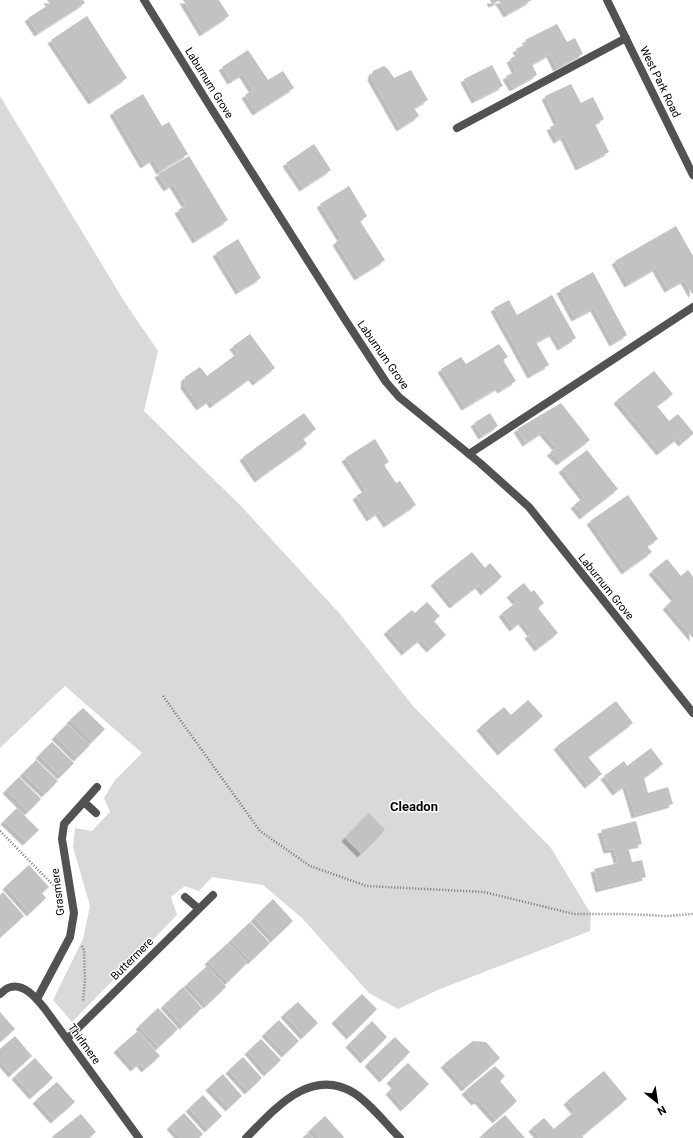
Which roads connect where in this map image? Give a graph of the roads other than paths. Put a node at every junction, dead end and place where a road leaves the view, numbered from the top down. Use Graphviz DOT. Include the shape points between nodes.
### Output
graph roads {
  1 [pos="144,0"];
  2 [pos="607,0"];
  3 [pos="626,38"];
  4 [pos="457,128"];
  5 [pos="693,175"];
  6 [pos="693,307"];
  7 [pos="469,454"];
  8 [pos="693,713"];
  9 [pos="97,787"];
  10 [pos="84,802"];
  11 [pos="96,813"];
  12 [pos="185,896"];
  13 [pos="213,896"];
  14 [pos="199,909"];
  15 [pos="0,994"];
  16 [pos="37,999"];
  17 [pos="67,1039"];
  18 [pos="139,1138"];
  19 [pos="246,1138"];
  20 [pos="400,1138"];
  1 -- 7 [label="street, Laburnum Grove" via="386,382 398,397"];
  2 -- 3 [label="street, West Park Road"];
  3 -- 4 [label="street"];
  3 -- 5 [label="street, West Park Road"];
  6 -- 7 [label="street"];
  7 -- 8 [label="street, Laburnum Grove" via="529,507"];
  9 -- 10 [label="street, Grasmere"];
  10 -- 11 [label="street"];
  10 -- 16 [label="street, Grasmere" via="64,824 62,839 74,913 70,937"];
  12 -- 14 [label="street"];
  13 -- 14 [label="street, Buttermere"];
  14 -- 17 [label="street, Buttermere"];
  15 -- 16 [label="street, Thirlmere" via="8,988 18,987"];
  16 -- 17 [label="street, Thirlmere"];
  17 -- 18 [label="street, Thirlmere"];
  19 -- 20 [label="street" via="287,1098 308,1087 333,1085 353,1093"];
}
